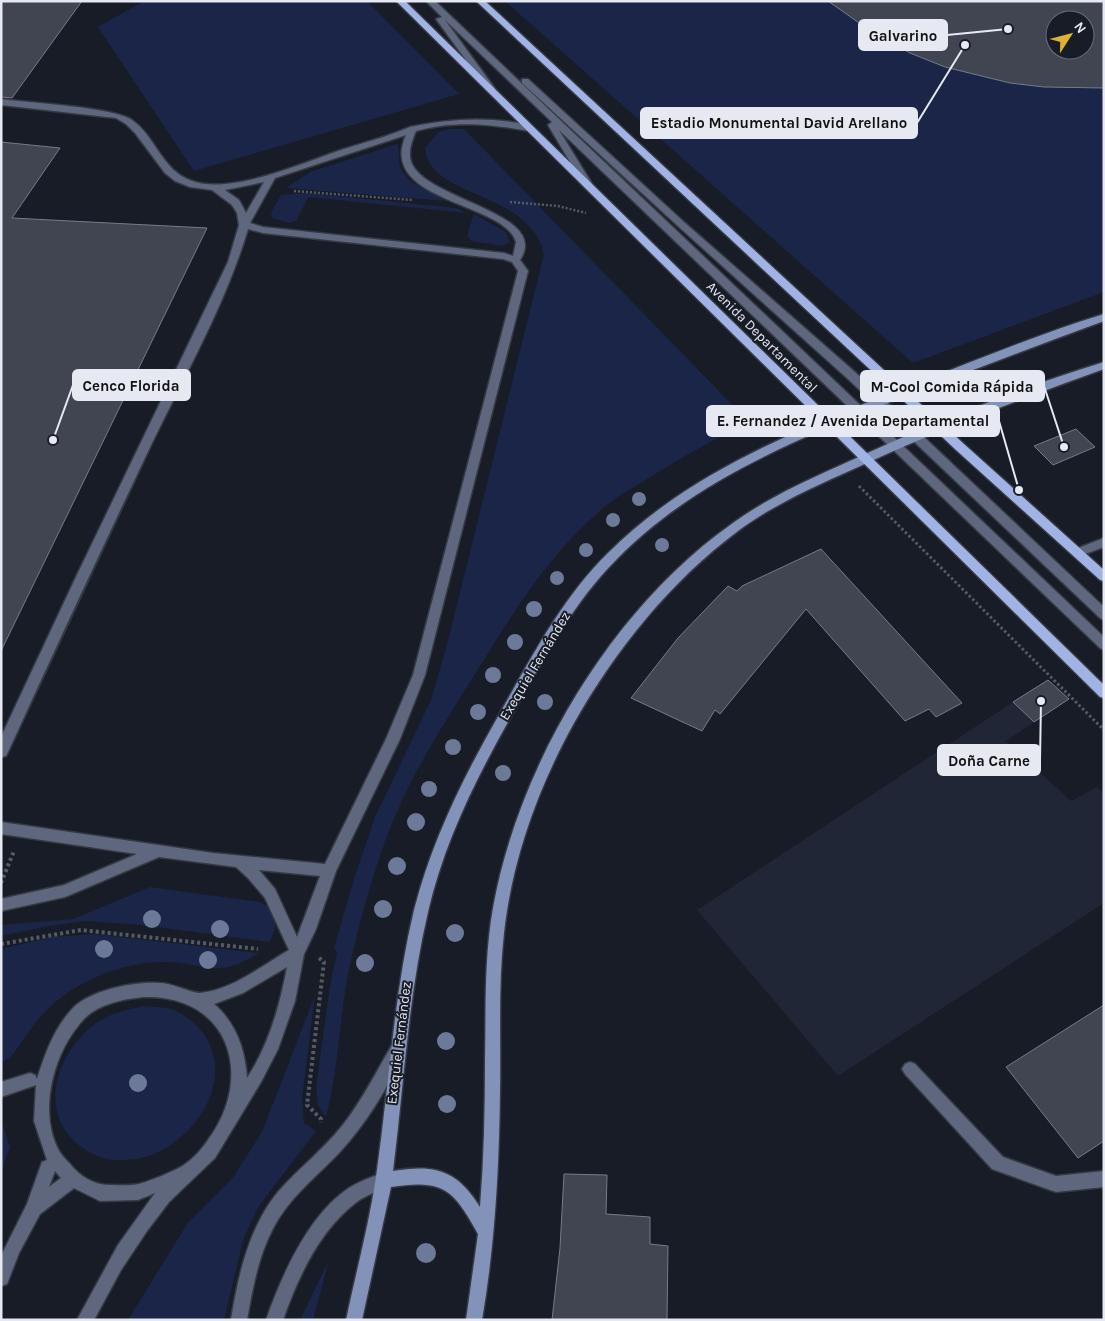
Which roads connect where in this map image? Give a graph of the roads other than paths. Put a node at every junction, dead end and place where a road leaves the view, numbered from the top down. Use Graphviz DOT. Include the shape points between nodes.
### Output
graph roads {
  1 [pos="400,1"];
  2 [pos="428,1"];
  3 [pos="442,1"];
  4 [pos="480,1"];
  5 [pos="496,96"];
  6 [pos="1,102"];
  7 [pos="544,112"];
  8 [pos="529,128"];
  9 [pos="413,130"];
  10 [pos="271,176"];
  11 [pos="213,188"];
  12 [pos="590,188"];
  13 [pos="244,225"];
  14 [pos="515,260"];
  15 [pos="1104,317"];
  16 [pos="1104,366"];
  17 [pos="903,393"];
  18 [pos="879,402"];
  19 [pos="859,410"];
  20 [pos="828,422"];
  21 [pos="938,426"];
  22 [pos="915,436"];
  23 [pos="895,446"];
  24 [pos="864,459"];
  25 [pos="1104,542"];
  26 [pos="1077,553"];
  27 [pos="1104,577"];
  28 [pos="1104,615"];
  29 [pos="1104,646"];
  30 [pos="1104,693"];
  31 [pos="1,752"];
  32 [pos="1,828"];
  33 [pos="158,851"];
  34 [pos="239,863"];
  35 [pos="329,871"];
  36 [pos="1,905"];
  37 [pos="297,953"];
  38 [pos="198,1000"];
  39 [pos="397,1050"];
  40 [pos="910,1069"];
  41 [pos="30,1080"];
  42 [pos="1,1090"];
  43 [pos="26,1097"];
  44 [pos="233,1112"];
  45 [pos="35,1150"];
  46 [pos="48,1168"];
  47 [pos="185,1173"];
  48 [pos="1104,1179"];
  49 [pos="384,1180"];
  50 [pos="68,1184"];
  51 [pos="34,1208"];
  52 [pos="488,1234"];
  53 [pos="1,1278"];
  54 [pos="85,1320"];
  55 [pos="239,1320"];
  56 [pos="274,1320"];
  57 [pos="354,1320"];
  58 [pos="474,1320"];
  1 -- 5 [label="main road, Avenida Departamental"];
  2 -- 5 [label="street"];
  2 -- 7 [label="street"];
  3 -- 18 [label="street" via="543,98"];
  4 -- 17 [label="main road"];
  5 -- 8 [label="main road, Avenida Departamental"];
  6 -- 11 [label="street" via="118,116 135,125 174,178"];
  7 -- 12 [label="street"];
  7 -- 19 [label="street"];
  8 -- 9 [label="street" via="461,121 436,123"];
  8 -- 12 [label="main road, Avenida Departamental"];
  9 -- 10 [label="street"];
  9 -- 14 [label="street" via="406,146 412,172 424,182 511,226 522,243"];
  10 -- 11 [label="street"];
  10 -- 13 [label="street"];
  11 -- 13 [label="street" via="227,194 238,205"];
  12 -- 20 [label="main road, Avenida Departamental"];
  13 -- 14 [label="street" via="263,230"];
  13 -- 31 [label="street" via="233,262"];
  14 -- 35 [label="street" via="521,266 522,275 419,675"];
  15 -- 17 [label="main road, Exequiel Fernández"];
  16 -- 21 [label="main road"];
  17 -- 18 [label="main road, Exequiel Fernández"];
  17 -- 21 [label="main road"];
  18 -- 19 [label="main road, Exequiel Fernández"];
  18 -- 22 [label="street"];
  19 -- 20 [label="main road, Exequiel Fernández"];
  19 -- 23 [label="street"];
  20 -- 24 [label="main road, Avenida Departamental"];
  20 -- 39 [label="main road, Exequiel Fernández" via="753,456 674,502 610,558 567,612 487,748 442,848 420,916"];
  21 -- 22 [label="main road"];
  21 -- 26 [label="main road"];
  22 -- 23 [label="main road"];
  22 -- 28 [label="street"];
  23 -- 24 [label="main road"];
  23 -- 29 [label="street"];
  24 -- 30 [label="main road, Avenida Departamental"];
  24 -- 52 [label="main road" via="766,507 733,528 695,560 658,596 604,662 548,763 518,840 502,898 492,980"];
  25 -- 26 [label="street"];
  26 -- 27 [label="main road"];
  32 -- 33 [label="street"];
  33 -- 34 [label="street"];
  33 -- 36 [label="street" via="65,891"];
  34 -- 35 [label="street"];
  34 -- 37 [label="street" via="262,880"];
  35 -- 37 [label="street"];
  37 -- 38 [label="street" via="234,991"];
  37 -- 44 [label="street" via="288,1001 276,1034 256,1077"];
  38 -- 41 [label="street" via="174,991 148,989 120,993 94,1004 59,1030 42,1054"];
  38 -- 44 [label="street" via="224,1023 238,1055 240,1074"];
  39 -- 49 [label="main road, Exequiel Fernández"];
  39 -- 55 [label="street" via="359,1117 272,1215 248,1274"];
  40 -- 48 [label="street" via="998,1163 1056,1184"];
  41 -- 42 [label="street"];
  41 -- 43 [label="street"];
  44 -- 47 [label="street" via="209,1152"];
  45 -- 46 [label="street"];
  46 -- 50 [label="street"];
  46 -- 51 [label="street"];
  47 -- 50 [label="street" via="159,1187 130,1195 93,1193"];
  47 -- 54 [label="street" via="149,1213 116,1262"];
  49 -- 52 [label="main road" via="432,1175 448,1180 464,1195"];
  49 -- 56 [label="street" via="353,1195 327,1222 296,1268 281,1297"];
  49 -- 57 [label="main road, Exequiel Fernández"];
  50 -- 51 [label="street"];
  51 -- 53 [label="street"];
  52 -- 58 [label="main road"];
}
